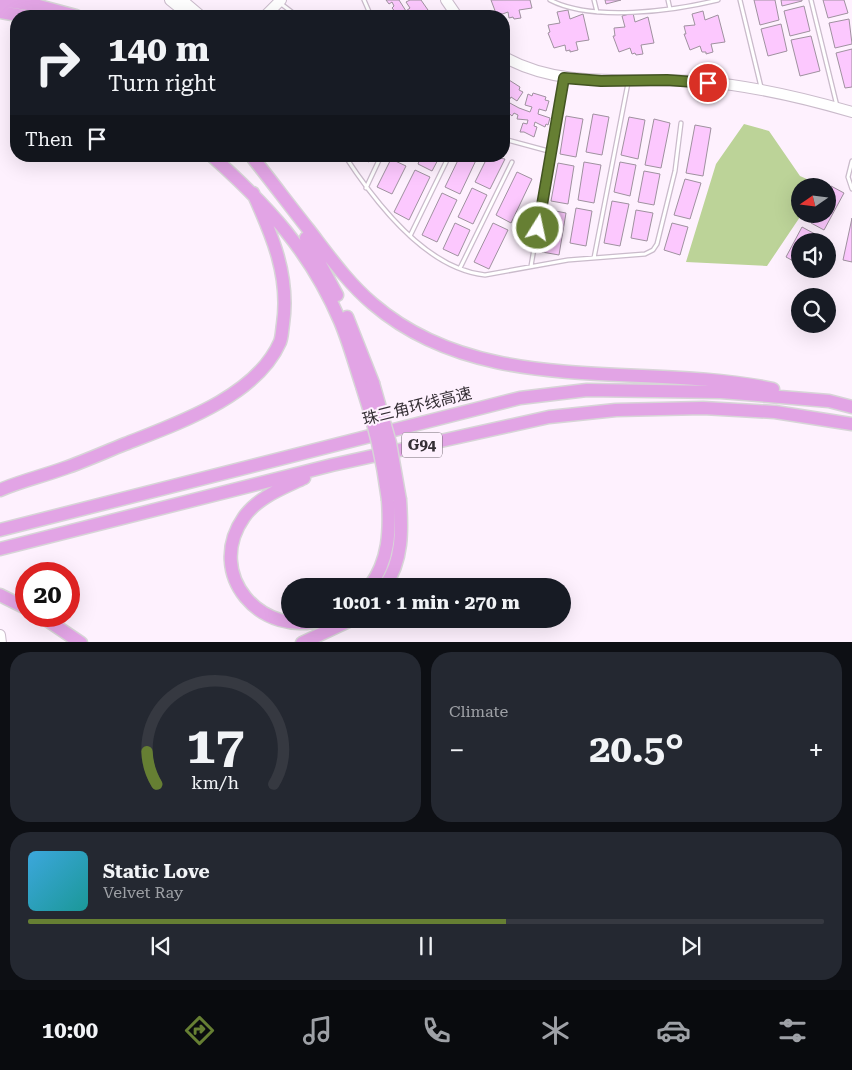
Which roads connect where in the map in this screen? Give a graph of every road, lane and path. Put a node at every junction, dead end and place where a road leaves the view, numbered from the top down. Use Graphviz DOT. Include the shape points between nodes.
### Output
graph roads {
  1 [pos="0,0"];
  2 [pos="170,0"];
  3 [pos="182,0"];
  4 [pos="550,0"];
  5 [pos="594,0"];
  6 [pos="668,0"];
  7 [pos="718,0"];
  8 [pos="740,0"];
  9 [pos="811,0"];
  10 [pos="280,1"];
  11 [pos="670,8"];
  12 [pos="54,10"];
  13 [pos="182,10"];
  14 [pos="194,10"];
  15 [pos="271,10"];
  16 [pos="290,10"];
  17 [pos="597,12"];
  18 [pos="510,60"];
  19 [pos="564,78"];
  20 [pos="629,80"];
  21 [pos="762,90"];
  22 [pos="837,108"];
  23 [pos="852,112"];
  24 [pos="681,123"];
  25 [pos="510,141"];
  26 [pos="552,152"];
  27 [pos="852,161"];
  28 [pos="219,162"];
  29 [pos="255,162"];
  30 [pos="256,162"];
  31 [pos="349,162"];
  32 [pos="378,162"];
  33 [pos="446,162"];
  34 [pos="512,162"];
  35 [pos="366,188"];
  36 [pos="852,189"];
  37 [pos="253,193"];
  38 [pos="410,236"];
  39 [pos="594,258"];
  40 [pos="532,266"];
  41 [pos="460,268"];
  42 [pos="368,385"];
  43 [pos="829,402"];
  44 [pos="852,407"];
  45 [pos="852,424"];
  46 [pos="332,465"];
  47 [pos="0,490"];
  48 [pos="394,500"];
  49 [pos="0,530"];
  50 [pos="0,549"];
  51 [pos="376,578"];
  52 [pos="390,578"];
  53 [pos="0,595"];
  54 [pos="15,602"];
  55 [pos="281,620"];
  56 [pos="58,627"];
  57 [pos="333,628"];
  58 [pos="0,635"];
  59 [pos="1,642"];
  60 [pos="81,642"];
  61 [pos="302,642"];
  1 -- 12 [label="highway"];
  2 -- 13 [label="street"];
  3 -- 14 [label="street"];
  4 -- 17 [label="lane" via="570,8"];
  5 -- 17 [label="lane"];
  6 -- 11 [label="lane"];
  7 -- 11 [label="lane"];
  8 -- 21 [label="lane"];
  9 -- 22 [label="lane"];
  10 -- 15 [label="street"];
  10 -- 16 [label="lane"];
  11 -- 17 [label="lane"];
  18 -- 19 [label="street"];
  19 -- 20 [label="street"];
  19 -- 26 [label="lane"];
  20 -- 21 [label="street" via="694,81"];
  20 -- 39 [label="lane"];
  21 -- 22 [label="street"];
  22 -- 23 [label="street"];
  24 -- 39 [label="lane" via="675,170 655,247 645,254"];
  25 -- 26 [label="lane"];
  26 -- 40 [label="lane"];
  27 -- 36 [label="lane" via="848,177"];
  28 -- 37 [label="highway"];
  29 -- 42 [label="highway" via="320,262 348,320"];
  30 -- 43 [label="highway" via="352,284 395,321 446,348 525,367 722,380"];
  31 -- 35 [label="lane"];
  32 -- 35 [label="lane"];
  33 -- 38 [label="lane"];
  34 -- 41 [label="lane"];
  35 -- 38 [label="lane"];
  37 -- 42 [label="highway" via="298,244 327,292"];
  37 -- 47 [label="highway" via="280,259 284,287 280,341 267,365 210,408 174,426"];
  38 -- 41 [label="lane"];
  39 -- 40 [label="lane"];
  40 -- 41 [label="lane" via="485,276"];
  42 -- 48 [label="highway, bridge"];
  43 -- 44 [label="highway, 珠三角环线高速 / G94"];
  43 -- 49 [label="highway, 珠三角环线高速 / G94" via="721,392 587,390 520,398"];
  45 -- 46 [label="highway, G94" via="775,412 712,408 616,410 549,416"];
  46 -- 50 [label="highway, G94"];
  46 -- 55 [label="highway" via="256,503 236,530 232,568 237,587 263,614"];
  48 -- 51 [label="highway" via="385,556"];
  48 -- 52 [label="highway" via="400,547"];
  53 -- 54 [label="highway"];
  56 -- 60 [label="highway"];
  57 -- 61 [label="highway"];
  58 -- 59 [label="street"];
}
